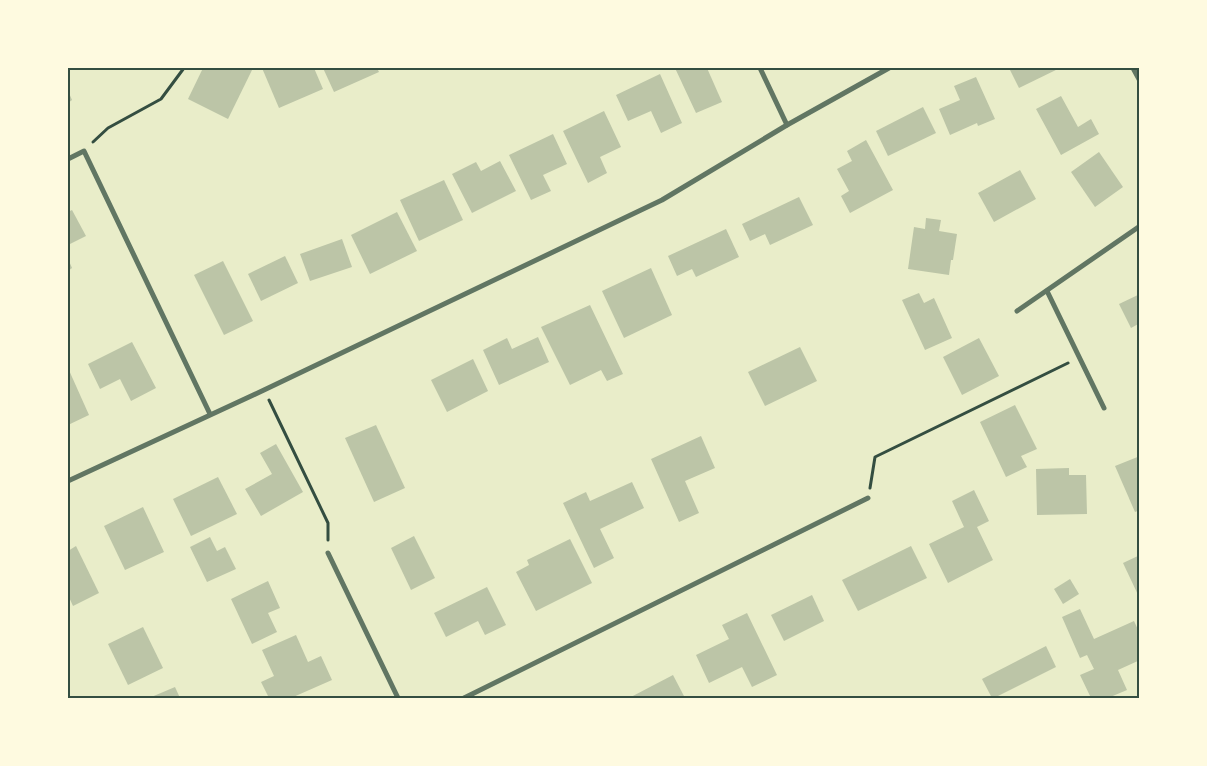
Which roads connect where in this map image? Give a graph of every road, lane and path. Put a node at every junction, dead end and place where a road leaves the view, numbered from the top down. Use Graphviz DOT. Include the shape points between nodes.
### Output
graph roads {
  1 [pos="184,68"];
  2 [pos="760,68"];
  3 [pos="889,68"];
  4 [pos="1133,68"];
  5 [pos="1140,81"];
  6 [pos="787,125"];
  7 [pos="84,151"];
  8 [pos="68,159"];
  9 [pos="1140,226"];
  10 [pos="1047,291"];
  11 [pos="1017,310"];
  12 [pos="1079,357"];
  13 [pos="264,390"];
  14 [pos="1104,408"];
  15 [pos="210,414"];
  16 [pos="68,481"];
  17 [pos="868,498"];
  18 [pos="328,553"];
  19 [pos="398,698"];
  20 [pos="464,698"];
  1 -- 7 [label="path" via="162,99 108,128"];
  2 -- 6 [label="street"];
  3 -- 6 [label="street"];
  4 -- 5 [label="street"];
  6 -- 13 [label="street" via="662,200"];
  7 -- 8 [label="street"];
  7 -- 15 [label="street"];
  9 -- 10 [label="street"];
  10 -- 11 [label="street"];
  10 -- 12 [label="street"];
  12 -- 14 [label="street"];
  12 -- 17 [label="path" via="875,457"];
  13 -- 15 [label="street"];
  13 -- 18 [label="path" via="328,523"];
  15 -- 16 [label="street"];
  17 -- 20 [label="street"];
  18 -- 19 [label="street"];
}
